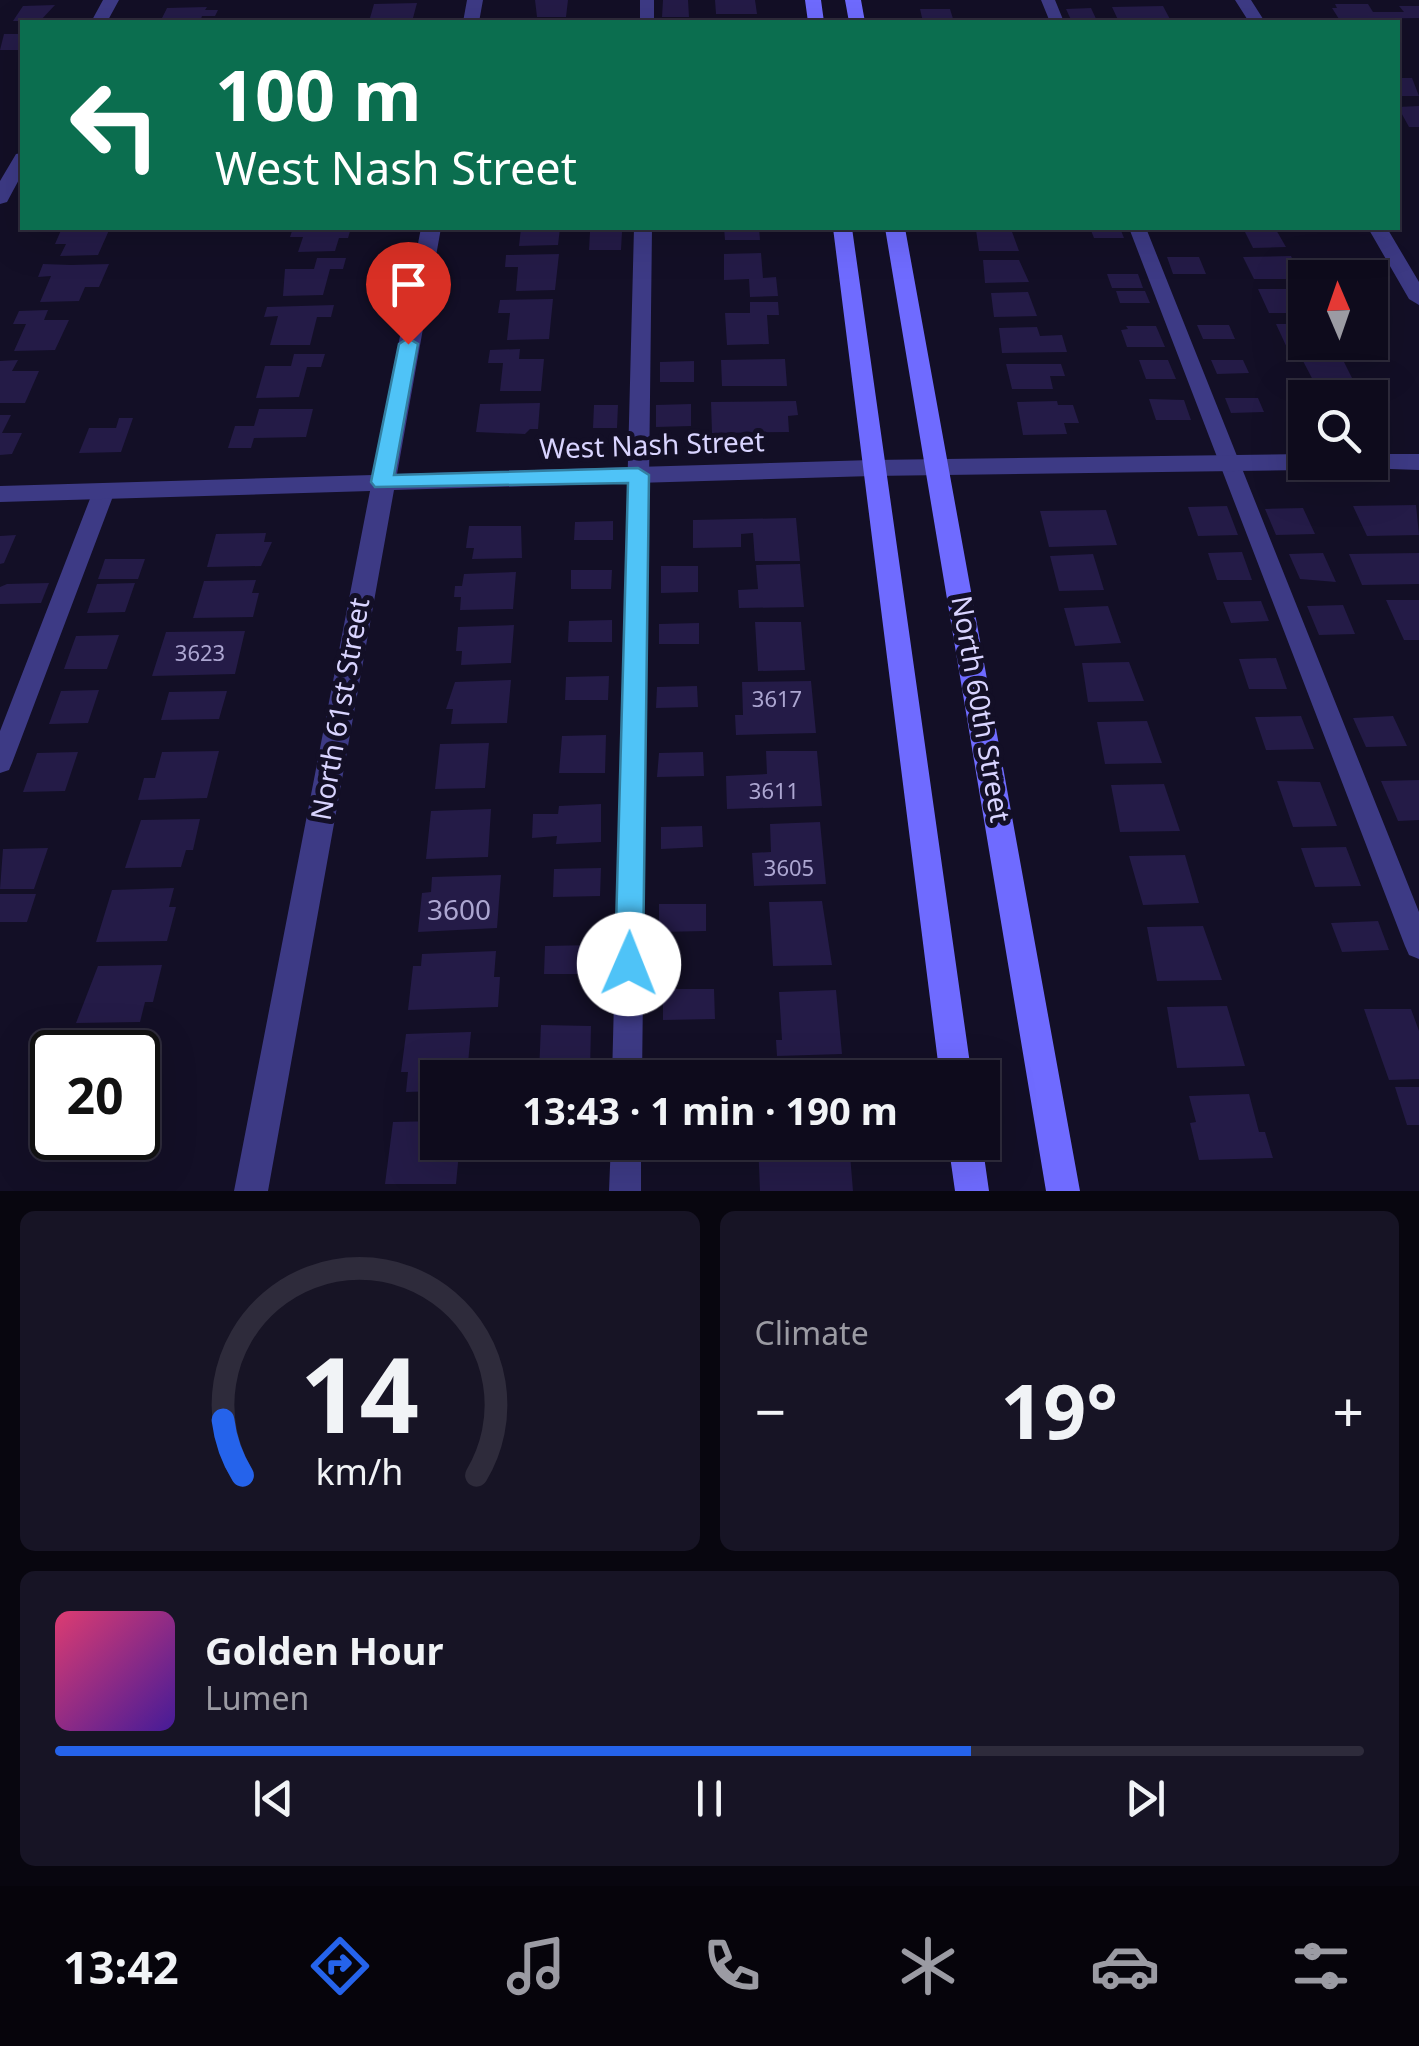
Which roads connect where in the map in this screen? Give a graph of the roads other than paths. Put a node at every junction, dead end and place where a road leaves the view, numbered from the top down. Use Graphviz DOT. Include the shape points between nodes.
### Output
graph roads {
  1 [pos="20,162"];
  2 [pos="0,198"];
  3 [pos="431,230"];
  4 [pos="643,230"];
  5 [pos="842,230"];
  6 [pos="895,230"];
  7 [pos="1138,230"];
  8 [pos="1378,230"];
  9 [pos="1419,298"];
  10 [pos="1288,462"];
  11 [pos="1388,462"];
  12 [pos="1419,462"];
  13 [pos="1230,463"];
  14 [pos="940,466"];
  15 [pos="872,468"];
  16 [pos="638,475"];
  17 [pos="382,482"];
  18 [pos="104,491"];
  19 [pos="0,494"];
  20 [pos="0,763"];
  21 [pos="1419,946"];
  22 [pos="627,1060"];
  23 [pos="954,1060"];
  24 [pos="626,1160"];
  25 [pos="968,1160"];
  26 [pos="251,1191"];
  27 [pos="625,1191"];
  28 [pos="972,1191"];
  29 [pos="1064,1191"];
  1 -- 2 [label="street"];
  3 -- 17 [label="street, North 61st Street"];
  4 -- 16 [label="lane"];
  5 -- 15 [label="main road"];
  6 -- 14 [label="main road, North 60th Street"];
  7 -- 13 [label="lane"];
  8 -- 9 [label="street"];
  10 -- 13 [label="street, West Nash Street"];
  11 -- 12 [label="street"];
  13 -- 14 [label="street, West Nash Street"];
  13 -- 21 [label="lane"];
  14 -- 15 [label="street, West Nash Street"];
  14 -- 29 [label="main road, North 60th Street"];
  15 -- 16 [label="street, West Nash Street"];
  15 -- 23 [label="main road"];
  16 -- 17 [label="street, West Nash Street"];
  16 -- 22 [label="lane"];
  17 -- 18 [label="street, West Nash Street"];
  17 -- 26 [label="street, North 61st Street"];
  18 -- 19 [label="street, West Nash Street"];
  18 -- 20 [label="lane"];
  24 -- 27 [label="lane"];
  25 -- 28 [label="main road"];
}
